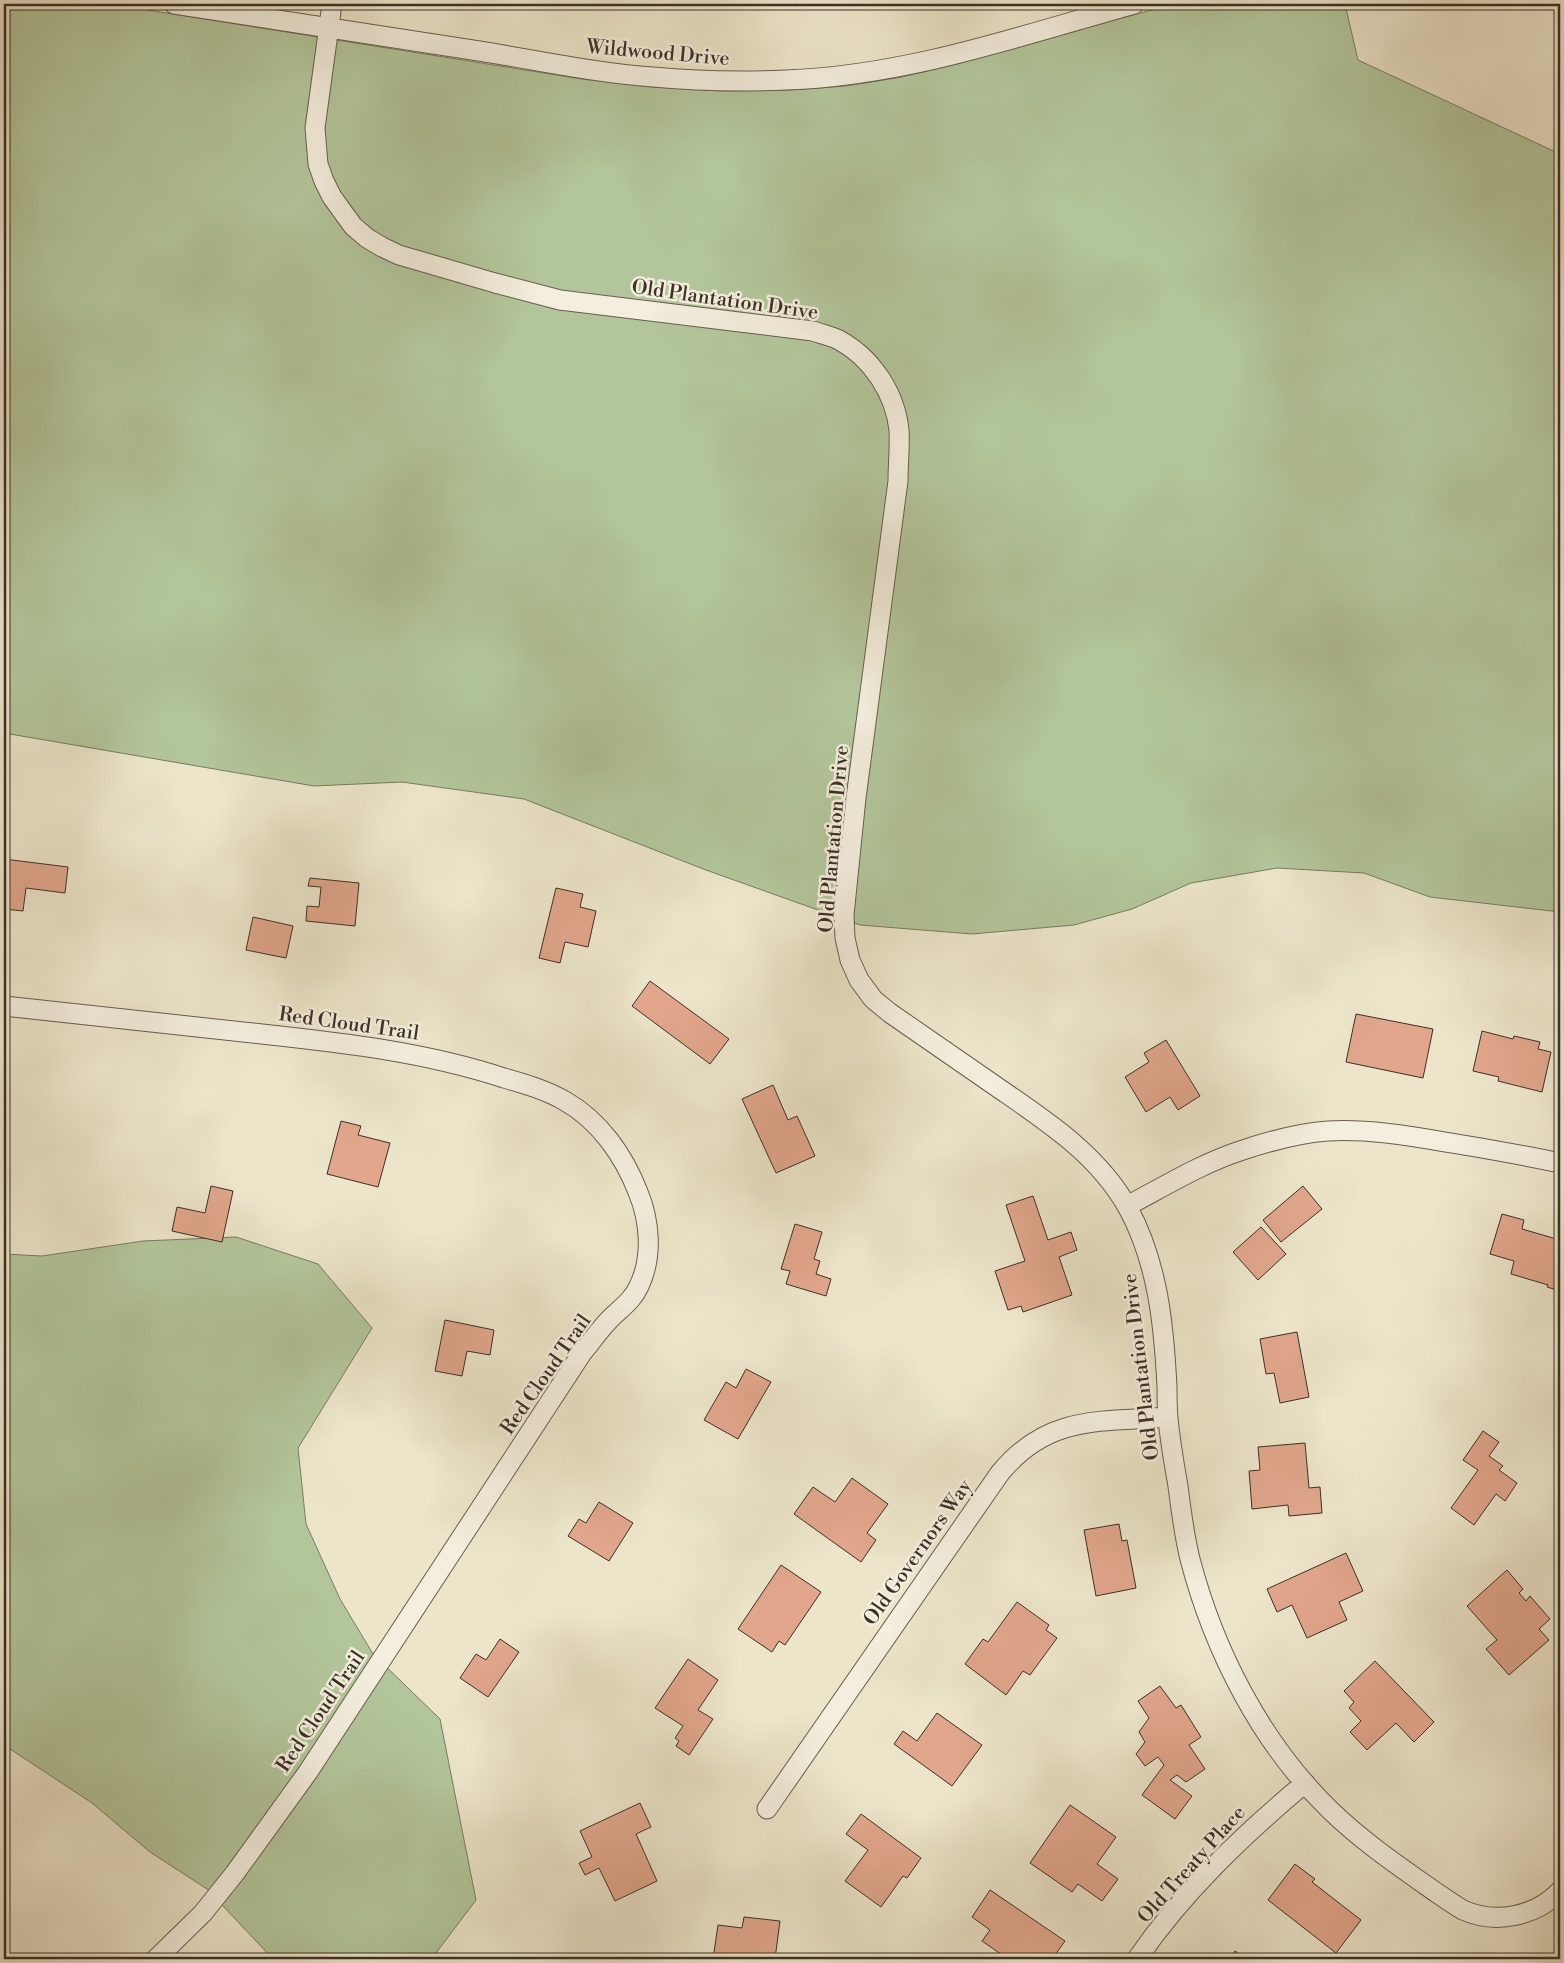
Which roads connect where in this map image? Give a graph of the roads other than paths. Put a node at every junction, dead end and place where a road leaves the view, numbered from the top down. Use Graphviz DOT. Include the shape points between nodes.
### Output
graph roads {
  1 [pos="174,4"];
  2 [pos="332,4"];
  3 [pos="1134,4"];
  4 [pos="327,28"];
  5 [pos="4,1006"];
  6 [pos="1560,1163"];
  7 [pos="1127,1206"];
  8 [pos="1168,1417"];
  9 [pos="1305,1783"];
  10 [pos="767,1809"];
  11 [pos="1560,1891"];
  12 [pos="156,1959"];
  13 [pos="1138,1959"];
  1 -- 4 [label="street, Wildwood Drive"];
  2 -- 4 [label="street, Old Plantation Drive"];
  3 -- 4 [label="street, Wildwood Drive" via="908,65 843,76 787,80 652,77 582,69"];
  4 -- 7 [label="street, Old Plantation Drive" via="316,128 318,164 342,212 353,226 382,248 560,300 813,331 851,347 878,375 890,395 899,431 898,480 845,905 845,938 850,960 873,999 1080,1148"];
  5 -- 12 [label="street, Red Cloud Trail" via="363,1045 424,1056 544,1090 588,1117 606,1136 621,1157 645,1209 649,1232 644,1276 638,1289 582,1353 308,1772 235,1873"];
  6 -- 7 [label="street" via="1405,1135 1326,1132 1284,1138 1242,1150"];
  7 -- 8 [label="street, Old Plantation Drive" via="1153,1268 1162,1327"];
  8 -- 9 [label="street, Old Plantation Drive" via="1184,1532 1205,1609 1224,1658 1249,1705"];
  8 -- 10 [label="street, Old Governors Way" via="1066,1427 1029,1444 1013,1457"];
  9 -- 11 [label="street, Old Plantation Drive" via="1359,1836 1460,1908 1485,1916 1510,1916 1534,1910"];
  9 -- 13 [label="street, Old Treaty Place" via="1224,1855"];
}
